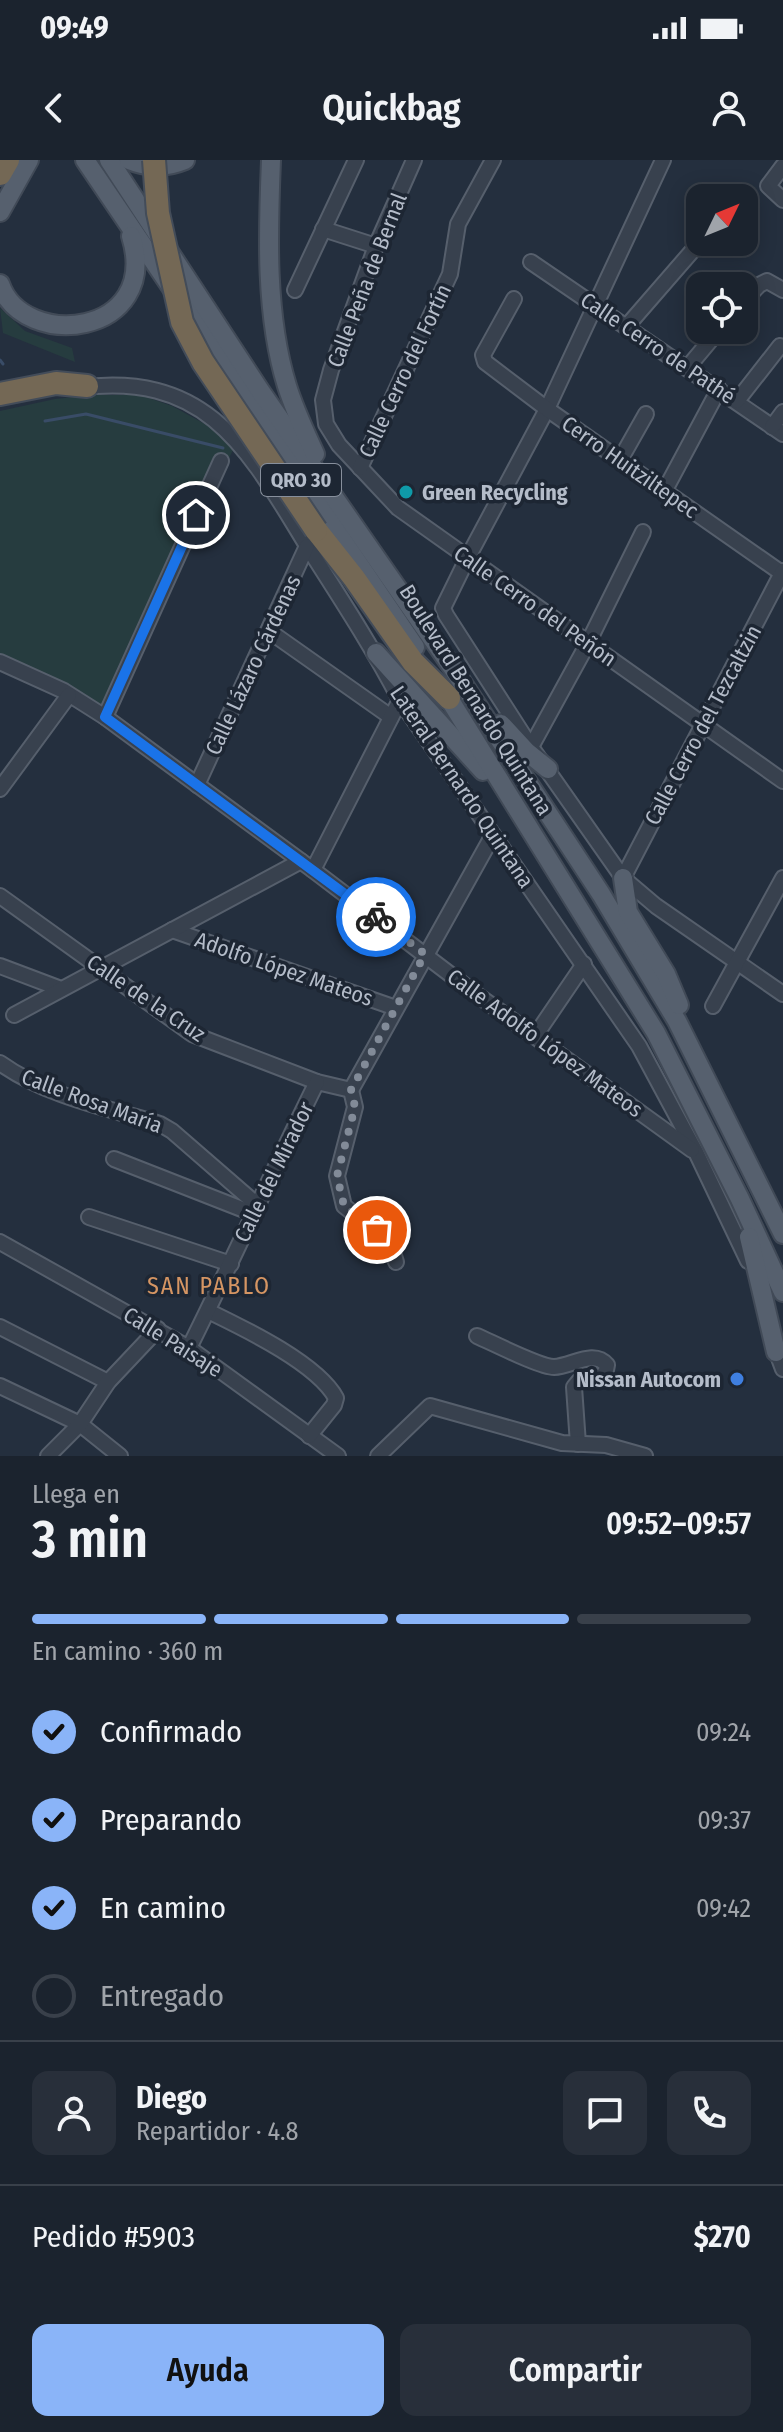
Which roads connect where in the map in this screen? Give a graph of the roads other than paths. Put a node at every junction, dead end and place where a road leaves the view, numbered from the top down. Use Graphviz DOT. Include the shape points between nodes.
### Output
graph roads {
  1 [pos="8,160"];
  2 [pos="29,160"];
  3 [pos="85,160"];
  4 [pos="109,160"];
  5 [pos="129,160"];
  6 [pos="154,160"];
  7 [pos="185,160"];
  8 [pos="271,160"];
  9 [pos="356,160"];
  10 [pos="414,160"];
  11 [pos="493,160"];
  12 [pos="663,160"];
  13 [pos="783,166"];
  14 [pos="0,174"];
  15 [pos="783,200"];
  16 [pos="113,202"];
  17 [pos="3,207"];
  18 [pos="0,223"];
  19 [pos="323,229"];
  20 [pos="376,246"];
  21 [pos="688,256"];
  22 [pos="531,262"];
  23 [pos="0,284"];
  24 [pos="758,286"];
  25 [pos="295,290"];
  26 [pos="783,290"];
  27 [pos="514,299"];
  28 [pos="597,305"];
  29 [pos="627,326"];
  30 [pos="707,344"];
  31 [pos="780,346"];
  32 [pos="688,367"];
  33 [pos="87,386"];
  34 [pos="719,389"];
  35 [pos="0,394"];
  36 [pos="323,400"];
  37 [pos="737,401"];
  38 [pos="0,405"];
  39 [pos="547,409"];
  40 [pos="783,412"];
  41 [pos="646,414"];
  42 [pos="778,431"];
  43 [pos="620,460"];
  44 [pos="221,461"];
  45 [pos="360,468"];
  46 [pos="665,490"];
  47 [pos="643,532"];
  48 [pos="362,536"];
  49 [pos="312,538"];
  50 [pos="467,559"];
  51 [pos="783,573"];
  52 [pos="269,631"];
  53 [pos="588,643"];
  54 [pos="376,653"];
  55 [pos="0,662"];
  56 [pos="452,667"];
  57 [pos="69,695"];
  58 [pos="449,698"];
  59 [pos="400,700"];
  60 [pos="105,717"];
  61 [pos="391,717"];
  62 [pos="704,725"];
  63 [pos="531,747"];
  64 [pos="548,769"];
  65 [pos="783,781"];
  66 [pos="197,785"];
  67 [pos="0,789"];
  68 [pos="512,803"];
  69 [pos="493,835"];
  70 [pos="307,865"];
  71 [pos="623,878"];
  72 [pos="783,878"];
  73 [pos="0,896"];
  74 [pos="172,930"];
  75 [pos="425,954"];
  76 [pos="738,963"];
  77 [pos="584,964"];
  78 [pos="0,966"];
  79 [pos="100,968"];
  80 [pos="61,989"];
  81 [pos="783,994"];
  82 [pos="713,1006"];
  83 [pos="396,1008"];
  84 [pos="14,1015"];
  85 [pos="535,1036"];
  86 [pos="0,1063"];
  87 [pos="701,1068"];
  88 [pos="317,1082"];
  89 [pos="351,1090"];
  90 [pos="696,1152"];
  91 [pos="114,1159"];
  92 [pos="740,1199"];
  93 [pos="254,1208"];
  94 [pos="89,1217"];
  95 [pos="783,1234"];
  96 [pos="0,1242"];
  97 [pos="396,1262"];
  98 [pos="231,1264"];
  99 [pos="783,1292"];
  100 [pos="208,1311"];
  101 [pos="158,1329"];
  102 [pos="2,1332"];
  103 [pos="477,1336"];
  104 [pos="189,1348"];
  105 [pos="779,1360"];
  106 [pos="108,1382"];
  107 [pos="0,1386"];
  108 [pos="80,1424"];
  109 [pos="309,1436"];
  110 [pos="578,1444"];
  111 [pos="602,1450"];
  112 [pos="48,1456"];
  113 [pos="120,1456"];
  114 [pos="338,1456"];
  115 [pos="378,1456"];
  116 [pos="645,1456"];
  1 -- 14 [label="highway"];
  2 -- 17 [label="main road"];
  3 -- 16 [label="main road, Boulevard Bernardo Quintana / QRO 30"];
  4 -- 48 [label="main road, Boulevard Bernardo Quintana / QRO 30"];
  5 -- 7 [label="main road" via="169,166"];
  6 -- 49 [label="highway, bridge" via="158,213 182,322"];
  8 -- 48 [label="main road" via="272,294 286,384 319,462"];
  9 -- 19 [label="street"];
  10 -- 20 [label="street, Calle Peña de Bernal"];
  11 -- 45 [label="street, Calle Cerro del Fortín" via="458,224 450,274"];
  12 -- 28 [label="street"];
  13 -- 15 [label="street" via="768,186"];
  16 -- 23 [label="main road" via="128,227 136,262 131,290 116,310 96,322 65,325 39,320 16,308"];
  16 -- 58 [label="main road, Boulevard Bernardo Quintana / QRO 30"];
  17 -- 18 [label="main road"];
  19 -- 20 [label="street"];
  19 -- 25 [label="street"];
  20 -- 36 [label="street, Calle Peña de Bernal"];
  21 -- 29 [label="street"];
  22 -- 28 [label="street, Calle Cerro de Pathé"];
  24 -- 26 [label="street" via="767,281"];
  27 -- 39 [label="street, Cerro Huitziltepec" via="483,355 485,362"];
  28 -- 29 [label="street, Calle Cerro de Pathé"];
  28 -- 39 [label="street"];
  29 -- 32 [label="street, Calle Cerro de Pathé"];
  30 -- 32 [label="street"];
  31 -- 37 [label="street"];
  32 -- 34 [label="street, Calle Cerro de Pathé"];
  33 -- 35 [label="highway" via="56,383"];
  33 -- 38 [label="street, Lateral Bernardo Quintana"];
  33 -- 49 [label="street, Lateral Bernardo Quintana" via="144,389 176,396 202,410 247,451"];
  34 -- 37 [label="street, Calle Cerro de Pathé"];
  34 -- 46 [label="street"];
  36 -- 45 [label="street, Calle Cerro del Peñón" via="326,424"];
  37 -- 42 [label="street, Calle Cerro de Pathé"];
  39 -- 43 [label="street, Cerro Huitziltepec"];
  39 -- 50 [label="street"];
  40 -- 42 [label="street"];
  41 -- 43 [label="street"];
  43 -- 46 [label="street, Cerro Huitziltepec"];
  44 -- 60 [label="street"];
  45 -- 50 [label="street, Calle Cerro del Peñón" via="398,508"];
  46 -- 51 [label="street, Cerro Huitziltepec"];
  47 -- 53 [label="street"];
  48 -- 56 [label="main road, Boulevard Bernardo Quintana / QRO 30"];
  49 -- 52 [label="street, Calle Lázaro Cárdenas"];
  49 -- 54 [label="street, Lateral Bernardo Quintana"];
  49 -- 58 [label="highway" via="354,578 413,662"];
  50 -- 53 [label="street, Calle Cerro del Peñón"];
  50 -- 63 [label="street" via="443,608"];
  51 -- 62 [label="street, Calle Cerro del Tezcaltzin"];
  52 -- 61 [label="street"];
  52 -- 66 [label="street, Calle Lázaro Cárdenas"];
  53 -- 62 [label="street, Calle Cerro del Peñón"];
  53 -- 63 [label="street"];
  54 -- 59 [label="street, Lateral Bernardo Quintana"];
  54 -- 68 [label="main road"];
  55 -- 57 [label="street, Calle Adolfo López Mateos"];
  56 -- 64 [label="main road"];
  56 -- 87 [label="main road, Boulevard Bernardo Quintana / QRO 30" via="601,894"];
  57 -- 60 [label="street, Calle Adolfo López Mateos"];
  57 -- 67 [label="street"];
  58 -- 68 [label="main road, Boulevard Bernardo Quintana / QRO 30"];
  59 -- 61 [label="street"];
  59 -- 69 [label="street, Lateral Bernardo Quintana"];
  60 -- 66 [label="street, Calle Adolfo López Mateos"];
  61 -- 70 [label="street"];
  62 -- 65 [label="street, Calle Cerro del Peñón"];
  62 -- 71 [label="street, Calle Cerro del Tezcaltzin"];
  63 -- 64 [label="street"];
  64 -- 71 [label="street"];
  66 -- 70 [label="street, Calle Adolfo López Mateos"];
  68 -- 92 [label="main road, Boulevard Bernardo Quintana / QRO 30" via="656,1033"];
  69 -- 75 [label="street"];
  69 -- 77 [label="street, Lateral Bernardo Quintana"];
  70 -- 74 [label="street"];
  70 -- 75 [label="street, Calle Adolfo López Mateos"];
  71 -- 76 [label="street"];
  71 -- 87 [label="main road" via="628,912 666,974"];
  72 -- 76 [label="street"];
  73 -- 79 [label="street, Calle de la Cruz"];
  74 -- 79 [label="street"];
  74 -- 83 [label="street, Adolfo López Mateos"];
  75 -- 83 [label="street"];
  75 -- 85 [label="street, Calle Adolfo López Mateos"];
  76 -- 81 [label="street"];
  76 -- 82 [label="street"];
  77 -- 85 [label="street"];
  77 -- 90 [label="street, Lateral Bernardo Quintana" via="639,1046"];
  78 -- 80 [label="street"];
  79 -- 80 [label="street"];
  79 -- 88 [label="street, Calle de la Cruz" via="192,1034"];
  80 -- 84 [label="street"];
  83 -- 89 [label="street"];
  85 -- 90 [label="street, Calle Adolfo López Mateos"];
  86 -- 93 [label="street, Calle Rosa María" via="63,1095 160,1124"];
  87 -- 95 [label="main road, Boulevard Bernardo Quintana / QRO 30"];
  88 -- 89 [label="street, Calle de la Cruz"];
  88 -- 93 [label="street, Calle del Mirador"];
  89 -- 97 [label="street" via="355,1107 337,1176 344,1206 390,1242"];
  90 -- 105 [label="street, Lateral Bernardo Quintana" via="745,1253"];
  91 -- 93 [label="street"];
  92 -- 99 [label="main road, Boulevard Bernardo Quintana / QRO 30"];
  92 -- 105 [label="main road"];
  93 -- 98 [label="street, Calle del Mirador"];
  94 -- 98 [label="street"];
  96 -- 101 [label="street, Calle Paisaje"];
  98 -- 100 [label="street, Calle del Mirador"];
  100 -- 104 [label="street, Calle del Mirador"];
  100 -- 109 [label="street" via="260,1335 333,1392 334,1405"];
  101 -- 104 [label="street, Calle Paisaje"];
  101 -- 106 [label="street"];
  102 -- 106 [label="street"];
  103 -- 110 [label="street" via="552,1367 602,1359 605,1375 574,1387"];
  104 -- 109 [label="street, Calle Paisaje"];
  106 -- 108 [label="street"];
  107 -- 108 [label="street"];
  108 -- 112 [label="street"];
  108 -- 113 [label="street"];
  109 -- 114 [label="street, Calle Paisaje"];
  110 -- 111 [label="street"];
  110 -- 115 [label="street" via="430,1406"];
  111 -- 116 [label="street"];
}
